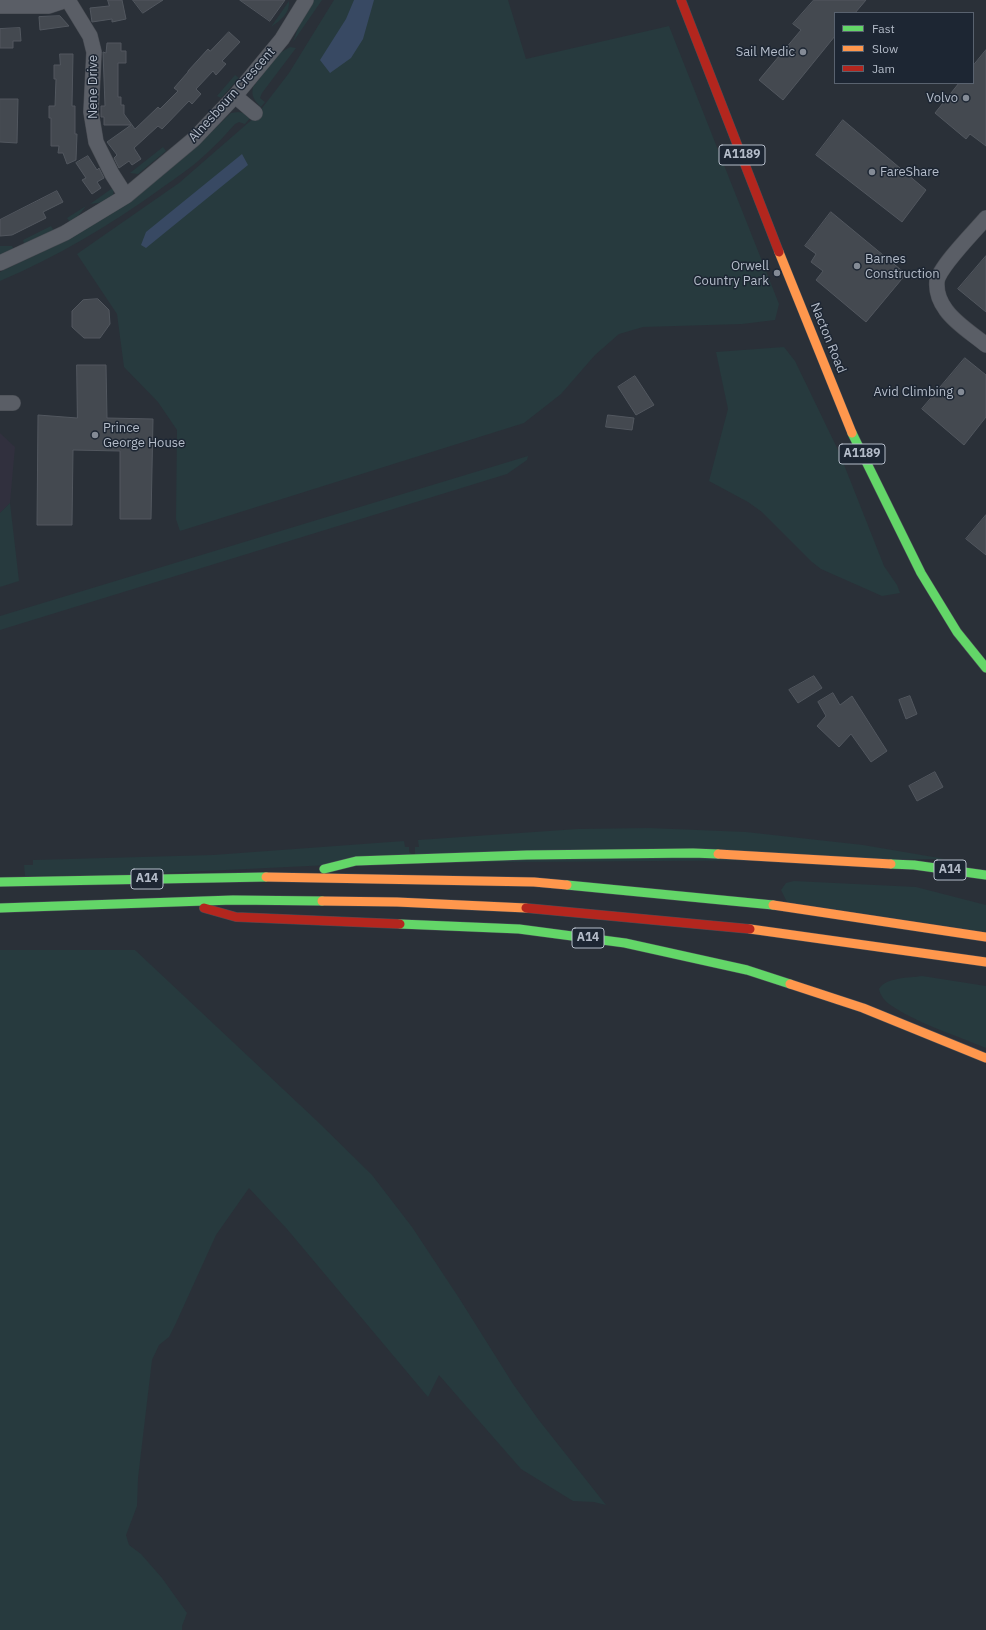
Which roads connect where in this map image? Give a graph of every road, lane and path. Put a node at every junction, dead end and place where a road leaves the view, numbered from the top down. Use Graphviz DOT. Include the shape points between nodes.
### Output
graph roads {
  1 [pos="67,0"];
  2 [pos="681,0"];
  3 [pos="304,1"];
  4 [pos="0,6"];
  5 [pos="235,96"];
  6 [pos="256,113"];
  7 [pos="126,196"];
  8 [pos="986,218"];
  9 [pos="0,263"];
  10 [pos="986,345"];
  11 [pos="986,668"];
  12 [pos="986,875"];
  13 [pos="294,876"];
  14 [pos="0,882"];
  15 [pos="184,903"];
  16 [pos="0,908"];
  17 [pos="986,937"];
  18 [pos="986,962"];
  19 [pos="986,1058"];
  1 -- 4 [label="street" via="49,6"];
  1 -- 7 [label="street, Nene Drive" via="90,36 94,52 91,112 96,142"];
  2 -- 11 [label="main road, Nacton Road / A1189" via="858,447 922,573 958,632"];
  3 -- 5 [label="street, Alnesbourn Crescent" via="282,39"];
  5 -- 6 [label="street"];
  5 -- 7 [label="street, Alnesbourn Crescent" via="194,139"];
  7 -- 9 [label="street, Alnesbourn Crescent" via="65,233"];
  8 -- 10 [label="street" via="944,268 937,287 946,311"];
  12 -- 13 [label="main road, A14" via="914,865 693,853 356,861"];
  13 -- 14 [label="main road, A14"];
  13 -- 17 [label="main road, A14" via="534,882 774,904"];
  15 -- 16 [label="main road, A14"];
  15 -- 18 [label="main road, A14" via="233,900 518,907 768,931"];
  15 -- 19 [label="main road, A14" via="236,917 519,929 625,943 747,970 863,1008"];
}
